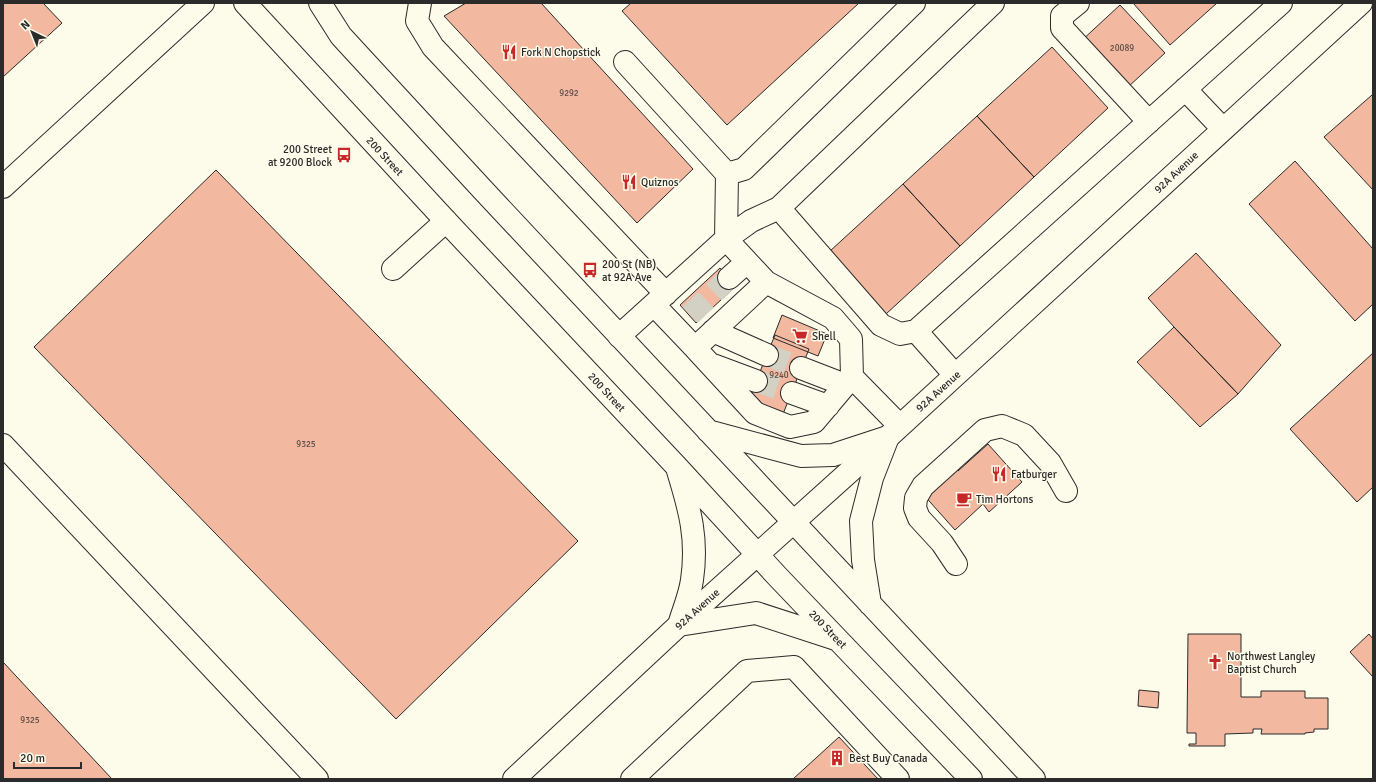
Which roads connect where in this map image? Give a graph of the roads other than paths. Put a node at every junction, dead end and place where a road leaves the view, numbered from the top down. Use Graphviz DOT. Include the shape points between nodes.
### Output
graph roads {
  1 [pos="203,3"];
  2 [pos="245,3"];
  3 [pos="320,3"];
  4 [pos="420,3"];
  5 [pos="914,3"];
  6 [pos="993,3"];
  7 [pos="1078,3"];
  8 [pos="1281,3"];
  9 [pos="1361,3"];
  10 [pos="625,62"];
  11 [pos="1185,89"];
  12 [pos="1149,122"];
  13 [pos="1223,130"];
  14 [pos="727,174"];
  15 [pos="3,187"];
  16 [pos="779,208"];
  17 [pos="446,221"];
  18 [pos="726,239"];
  19 [pos="747,262"];
  20 [pos="393,269"];
  21 [pos="729,278"];
  22 [pos="766,282"];
  23 [pos="660,299"];
  24 [pos="713,331"];
  25 [pos="916,331"];
  26 [pos="619,336"];
  27 [pos="767,355"];
  28 [pos="702,356"];
  29 [pos="801,368"];
  30 [pos="955,375"];
  31 [pos="756,381"];
  32 [pos="848,381"];
  33 [pos="792,393"];
  34 [pos="828,406"];
  35 [pos="708,431"];
  36 [pos="894,431"];
  37 [pos="3,445"];
  38 [pos="678,468"];
  39 [pos="1066,491"];
  40 [pos="793,522"];
  41 [pos="758,554"];
  42 [pos="956,564"];
  43 [pos="870,604"];
  44 [pos="679,625"];
  45 [pos="838,639"];
  46 [pos="317,779"];
  47 [pos="514,779"];
  48 [pos="632,779"];
  49 [pos="898,779"];
  50 [pos="971,779"];
  51 [pos="1034,779"];
  1 -- 15 [label="main road"];
  2 -- 17 [label="main road, 200 Street"];
  3 -- 26 [label="main road" via="341,36"];
  4 -- 23 [label="main road" via="417,21 433,47"];
  5 -- 14 [label="main road" via="744,169"];
  6 -- 16 [label="main road"];
  7 -- 12 [label="main road" via="1062,16 1062,28"];
  8 -- 11 [label="main road"];
  9 -- 13 [label="main road, 92A Avenue"];
  10 -- 14 [label="main road"];
  11 -- 12 [label="main road"];
  11 -- 13 [label="main road"];
  12 -- 25 [label="main road"];
  13 -- 30 [label="main road, 92A Avenue"];
  14 -- 18 [label="main road"];
  16 -- 18 [label="main road" via="751,221"];
  16 -- 25 [label="main road" via="881,325 900,334"];
  17 -- 20 [label="main road"];
  17 -- 38 [label="main road, 200 Street"];
  18 -- 19 [label="main road"];
  18 -- 23 [label="main road"];
  19 -- 21 [label="main road"];
  19 -- 22 [label="main road"];
  22 -- 24 [label="main road"];
  22 -- 32 [label="main road" via="833,318 851,339"];
  23 -- 26 [label="main road"];
  23 -- 28 [label="main road" via="683,322"];
  24 -- 27 [label="main road"];
  24 -- 28 [label="main road"];
  25 -- 30 [label="main road"];
  26 -- 35 [label="main road"];
  28 -- 31 [label="main road"];
  28 -- 34 [label="main road" via="755,413 790,427 814,422"];
  29 -- 32 [label="main road"];
  30 -- 36 [label="main road, 92A Avenue"];
  32 -- 34 [label="main road"];
  32 -- 36 [label="main road"];
  33 -- 34 [label="main road"];
  35 -- 36 [label="main road" via="801,456 833,456"];
  35 -- 40 [label="main road"];
  36 -- 40 [label="main road, 92A Avenue"];
  36 -- 43 [label="main road" via="872,478 861,521 863,560"];
  37 -- 46 [label="main road"];
  38 -- 41 [label="main road, 200 Street"];
  38 -- 44 [label="main road" via="691,514 695,550 692,582"];
  39 -- 42 [label="main road" via="1050,463 1024,435 1002,426 986,430 923,486 916,498 915,508 919,518 942,543"];
  40 -- 41 [label="main road, 92A Avenue"];
  40 -- 43 [label="main road"];
  41 -- 44 [label="main road, 92A Avenue"];
  41 -- 45 [label="main road, 200 Street"];
  43 -- 51 [label="main road"];
  44 -- 45 [label="main road" via="756,614"];
  44 -- 47 [label="main road, 92A Avenue"];
  45 -- 50 [label="main road, 200 Street"];
  48 -- 49 [label="main road" via="747,671 794,667"];
}
